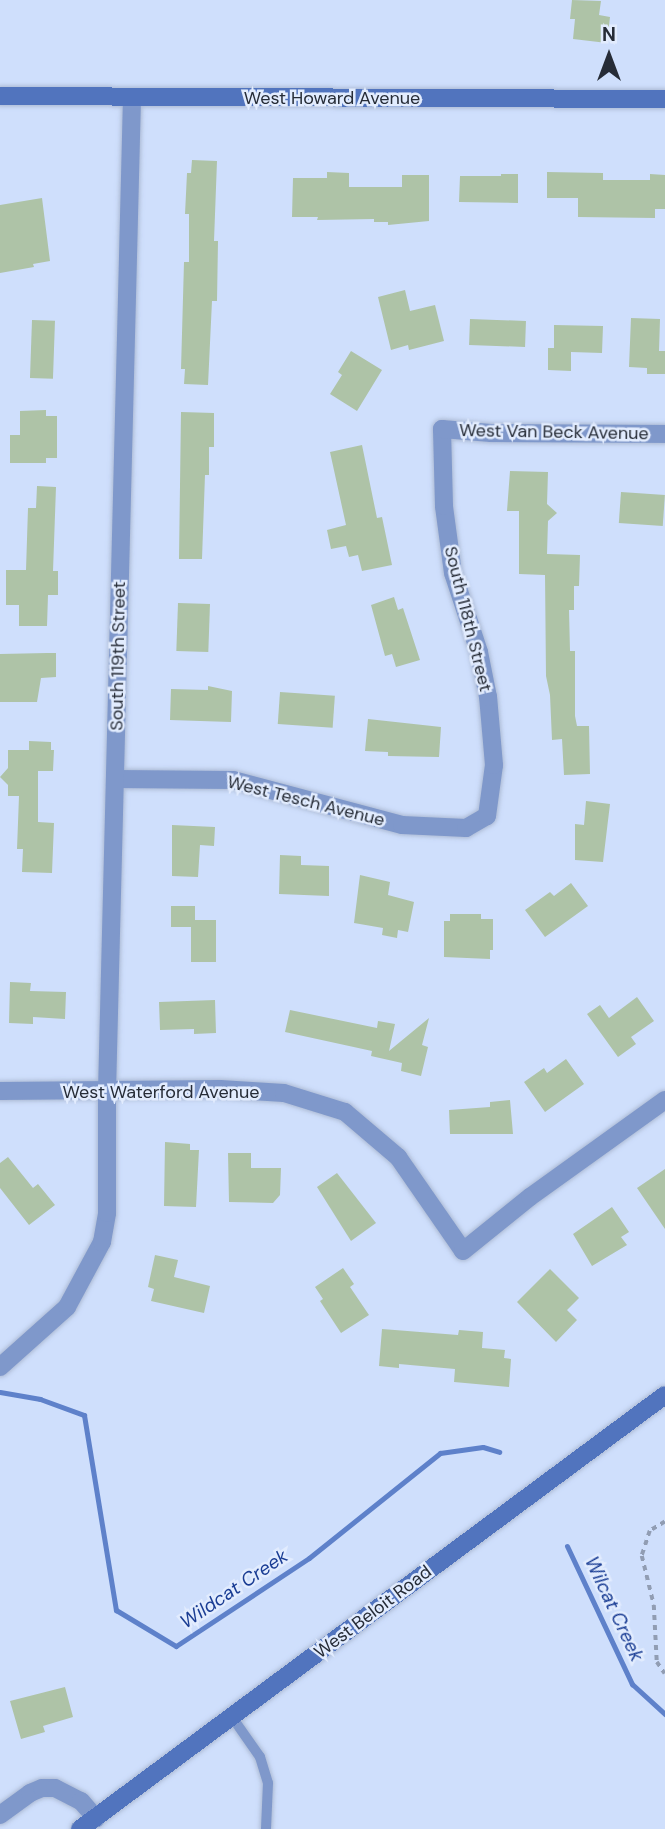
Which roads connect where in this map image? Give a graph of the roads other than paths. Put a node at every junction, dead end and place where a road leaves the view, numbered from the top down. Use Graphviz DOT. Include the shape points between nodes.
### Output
graph roads {
  1 [pos="0,96"];
  2 [pos="132,99"];
  3 [pos="665,99"];
  4 [pos="442,429"];
  5 [pos="665,434"];
  6 [pos="115,779"];
  7 [pos="490,809"];
  8 [pos="0,1091"];
  9 [pos="107,1093"];
  10 [pos="665,1100"];
  11 [pos="0,1367"];
  12 [pos="665,1395"];
  13 [pos="232,1717"];
  14 [pos="0,1815"];
  15 [pos="96,1818"];
  16 [pos="80,1829"];
  17 [pos="267,1829"];
  1 -- 2 [label="main road, West Howard Avenue"];
  2 -- 3 [label="main road, West Howard Avenue"];
  2 -- 6 [label="street, South 119th Street"];
  4 -- 5 [label="street, West Van Beck Avenue"];
  4 -- 7 [label="street, South 118th Street" via="444,506 453,573 479,652 488,697 494,765"];
  6 -- 7 [label="street, West Tesch Avenue" via="233,780 402,825 466,828 487,816"];
  6 -- 9 [label="street, South 119th Street"];
  8 -- 9 [label="street, West Waterford Avenue"];
  9 -- 10 [label="street, West Waterford Avenue" via="220,1089 284,1093 345,1112 398,1157 463,1251"];
  9 -- 11 [label="street, South 119th Street" via="107,1213 102,1242 67,1307"];
  12 -- 13 [label="main road, West Beloit Road"];
  13 -- 15 [label="main road, West Beloit Road"];
  13 -- 17 [label="lane" via="260,1757 268,1783"];
  14 -- 15 [label="street" via="30,1793 55,1788 81,1801"];
  15 -- 16 [label="main road, West Beloit Road"];
}
